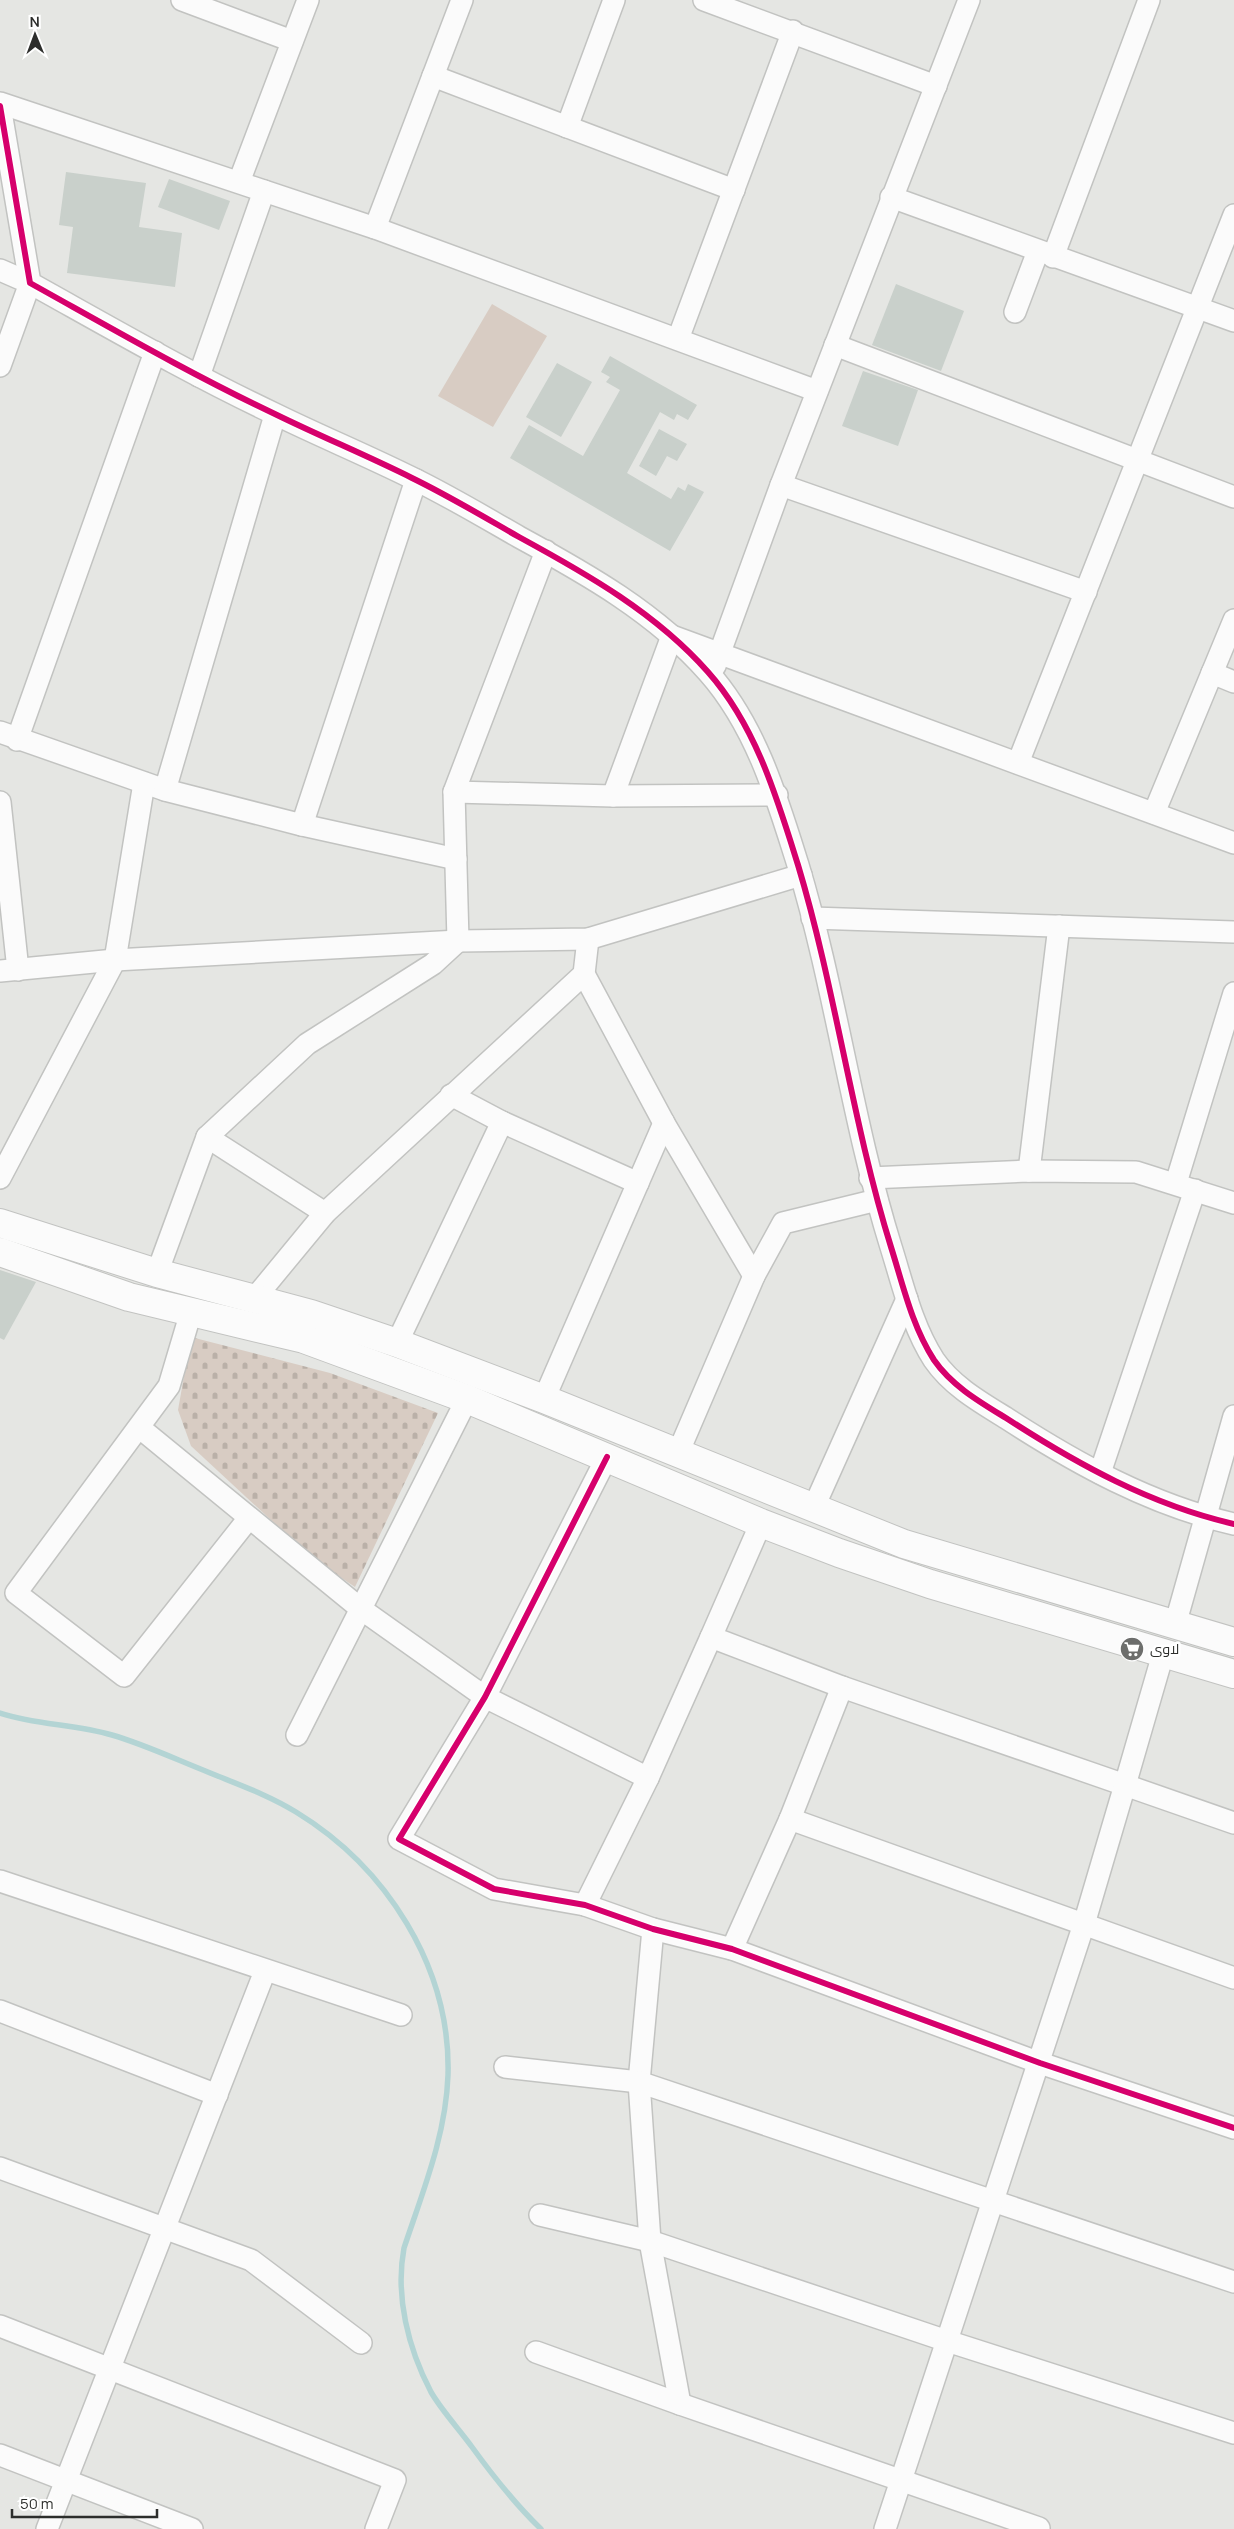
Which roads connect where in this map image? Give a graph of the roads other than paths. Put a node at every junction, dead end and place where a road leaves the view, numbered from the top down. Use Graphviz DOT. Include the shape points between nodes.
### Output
graph roads {
  1 [pos="182,0"];
  2 [pos="308,0"];
  3 [pos="462,0"];
  4 [pos="614,0"];
  5 [pos="704,0"];
  6 [pos="969,0"];
  7 [pos="1149,0"];
  8 [pos="793,32"];
  9 [pos="292,40"];
  10 [pos="433,76"];
  11 [pos="936,86"];
  12 [pos="0,104"];
  13 [pos="567,127"];
  14 [pos="239,182"];
  15 [pos="734,190"];
  16 [pos="264,191"];
  17 [pos="892,198"];
  18 [pos="1234,215"];
  19 [pos="375,228"];
  20 [pos="1046,254"];
  21 [pos="0,270"];
  22 [pos="30,283"];
  23 [pos="1198,309"];
  24 [pos="1015,312"];
  25 [pos="1234,322"];
  26 [pos="678,339"];
  27 [pos="835,345"];
  28 [pos="155,352"];
  29 [pos="0,366"];
  30 [pos="199,376"];
  31 [pos="817,391"];
  32 [pos="275,415"];
  33 [pos="1138,460"];
  34 [pos="416,480"];
  35 [pos="781,485"];
  36 [pos="1234,497"];
  37 [pos="546,552"];
  38 [pos="1086,592"];
  39 [pos="1234,620"];
  40 [pos="672,636"];
  41 [pos="720,653"];
  42 [pos="1212,673"];
  43 [pos="712,676"];
  44 [pos="1234,682"];
  45 [pos="9,736"];
  46 [pos="1018,763"];
  47 [pos="144,783"];
  48 [pos="165,790"];
  49 [pos="454,792"];
  50 [pos="777,795"];
  51 [pos="613,796"];
  52 [pos="0,802"];
  53 [pos="1154,813"];
  54 [pos="302,825"];
  55 [pos="1234,843"];
  56 [pos="456,859"];
  57 [pos="801,875"];
  58 [pos="812,918"];
  59 [pos="1059,926"];
  60 [pos="1234,932"];
  61 [pos="588,939"];
  62 [pos="458,941"];
  63 [pos="115,960"];
  64 [pos="9,971"];
  65 [pos="584,974"];
  66 [pos="1233,1003"];
  67 [pos="451,1095"];
  68 [pos="502,1122"];
  69 [pos="664,1123"];
  70 [pos="207,1137"];
  71 [pos="1030,1171"];
  72 [pos="0,1178"];
  73 [pos="870,1178"];
  74 [pos="638,1183"];
  75 [pos="1186,1187"];
  76 [pos="876,1200"];
  77 [pos="1234,1203"];
  78 [pos="325,1213"];
  79 [pos="0,1223"];
  80 [pos="0,1252"];
  81 [pos="157,1273"];
  82 [pos="754,1276"];
  83 [pos="254,1299"];
  84 [pos="907,1299"];
  85 [pos="191,1312"];
  86 [pos="397,1343"];
  87 [pos="467,1399"];
  88 [pos="544,1399"];
  89 [pos="1234,1416"];
  90 [pos="140,1428"];
  91 [pos="678,1453"];
  92 [pos="607,1457"];
  93 [pos="1100,1473"];
  94 [pos="813,1509"];
  95 [pos="1206,1517"];
  96 [pos="249,1518"];
  97 [pos="761,1523"];
  98 [pos="1234,1524"];
  99 [pos="361,1609"];
  100 [pos="1175,1625"];
  101 [pos="711,1636"];
  102 [pos="1234,1642"];
  103 [pos="1163,1654"];
  104 [pos="1234,1674"];
  105 [pos="842,1687"];
  106 [pos="485,1697"];
  107 [pos="298,1734"];
  108 [pos="648,1778"];
  109 [pos="1125,1785"];
  110 [pos="790,1819"];
  111 [pos="1234,1824"];
  112 [pos="0,1881"];
  113 [pos="585,1905"];
  114 [pos="1084,1924"];
  115 [pos="653,1929"];
  116 [pos="732,1949"];
  117 [pos="265,1971"];
  118 [pos="1234,1978"];
  119 [pos="0,2011"];
  120 [pos="401,2015"];
  121 [pos="1040,2063"];
  122 [pos="505,2067"];
  123 [pos="639,2082"];
  124 [pos="216,2095"];
  125 [pos="1234,2128"];
  126 [pos="0,2168"];
  127 [pos="992,2202"];
  128 [pos="540,2215"];
  129 [pos="166,2229"];
  130 [pos="650,2241"];
  131 [pos="1234,2282"];
  132 [pos="0,2326"];
  133 [pos="947,2341"];
  134 [pos="361,2343"];
  135 [pos="536,2352"];
  136 [pos="110,2368"];
  137 [pos="680,2404"];
  138 [pos="1234,2434"];
  139 [pos="0,2455"];
  140 [pos="66,2480"];
  141 [pos="901,2480"];
  142 [pos="1039,2528"];
  143 [pos="48,2529"];
  144 [pos="192,2529"];
  145 [pos="376,2529"];
  146 [pos="885,2529"];
  1 -- 9 [label="street"];
  2 -- 9 [label="street"];
  3 -- 10 [label="street"];
  4 -- 13 [label="street"];
  5 -- 8 [label="street"];
  6 -- 11 [label="street"];
  7 -- 20 [label="street"];
  8 -- 11 [label="street"];
  8 -- 15 [label="street"];
  9 -- 14 [label="street"];
  10 -- 13 [label="street"];
  10 -- 19 [label="street"];
  11 -- 17 [label="street"];
  12 -- 14 [label="street"];
  12 -- 22 [label="street"];
  13 -- 15 [label="street"];
  14 -- 16 [label="street"];
  15 -- 26 [label="street"];
  16 -- 19 [label="street"];
  16 -- 30 [label="street"];
  17 -- 20 [label="street"];
  17 -- 27 [label="street"];
  18 -- 23 [label="street"];
  19 -- 26 [label="street"];
  20 -- 23 [label="street"];
  20 -- 24 [label="street"];
  21 -- 22 [label="street"];
  22 -- 28 [label="street"];
  22 -- 29 [label="street"];
  23 -- 25 [label="street"];
  23 -- 33 [label="street"];
  26 -- 31 [label="street"];
  27 -- 31 [label="street"];
  27 -- 33 [label="street"];
  28 -- 30 [label="street"];
  28 -- 45 [label="street"];
  30 -- 32 [label="street"];
  31 -- 35 [label="street"];
  32 -- 34 [label="street"];
  32 -- 48 [label="street"];
  33 -- 36 [label="street"];
  33 -- 38 [label="street"];
  34 -- 37 [label="street"];
  34 -- 54 [label="street"];
  35 -- 38 [label="street"];
  35 -- 41 [label="street"];
  37 -- 40 [label="street" via="601,584"];
  37 -- 49 [label="street"];
  38 -- 46 [label="street"];
  39 -- 42 [label="street"];
  40 -- 41 [label="street"];
  40 -- 43 [label="street"];
  40 -- 51 [label="street"];
  41 -- 43 [label="street"];
  41 -- 46 [label="street"];
  42 -- 44 [label="street"];
  42 -- 53 [label="street"];
  43 -- 50 [label="street" via="751,737"];
  45 -- 47 [label="street"];
  46 -- 53 [label="street"];
  47 -- 48 [label="street"];
  47 -- 63 [label="street"];
  48 -- 54 [label="street"];
  49 -- 51 [label="street"];
  49 -- 56 [label="street"];
  50 -- 51 [label="street"];
  50 -- 57 [label="street"];
  52 -- 64 [label="street"];
  53 -- 55 [label="street"];
  54 -- 56 [label="street"];
  56 -- 62 [label="street"];
  57 -- 58 [label="street"];
  57 -- 61 [label="street"];
  58 -- 59 [label="street"];
  58 -- 73 [label="street"];
  59 -- 60 [label="street"];
  59 -- 71 [label="street"];
  61 -- 62 [label="street"];
  61 -- 65 [label="street"];
  62 -- 63 [label="street"];
  62 -- 70 [label="street" via="433,964 307,1044"];
  63 -- 64 [label="street"];
  63 -- 72 [label="street"];
  65 -- 67 [label="street"];
  65 -- 69 [label="street"];
  66 -- 75 [label="street"];
  67 -- 68 [label="street"];
  67 -- 78 [label="street"];
  68 -- 74 [label="street"];
  68 -- 86 [label="street"];
  69 -- 74 [label="street"];
  69 -- 82 [label="street"];
  70 -- 78 [label="street"];
  70 -- 81 [label="street"];
  71 -- 73 [label="street"];
  71 -- 75 [label="street" via="1136,1172"];
  73 -- 76 [label="street"];
  74 -- 88 [label="street"];
  75 -- 77 [label="street"];
  75 -- 93 [label="street"];
  76 -- 82 [label="street" via="783,1223"];
  76 -- 84 [label="street"];
  78 -- 83 [label="street"];
  79 -- 81 [label="main road"];
  80 -- 85 [label="main road" via="129,1297"];
  81 -- 83 [label="main road"];
  82 -- 91 [label="street"];
  83 -- 86 [label="main road"];
  84 -- 93 [label="street" via="923,1340 943,1372 1029,1433"];
  84 -- 94 [label="street"];
  85 -- 87 [label="main road" via="304,1339"];
  85 -- 90 [label="street" via="169,1386"];
  86 -- 88 [label="main road"];
  87 -- 92 [label="main road"];
  87 -- 99 [label="street"];
  88 -- 91 [label="main road"];
  89 -- 95 [label="street"];
  90 -- 96 [label="street"];
  90 -- 96 [label="street" via="16,1593 124,1676"];
  91 -- 94 [label="main road"];
  92 -- 97 [label="main road"];
  92 -- 106 [label="street"];
  93 -- 95 [label="street" via="1161,1502"];
  94 -- 100 [label="main road" via="904,1544"];
  95 -- 98 [label="street"];
  95 -- 100 [label="street"];
  96 -- 99 [label="street"];
  97 -- 101 [label="street"];
  97 -- 103 [label="main road" via="930,1584"];
  99 -- 106 [label="street"];
  99 -- 107 [label="street"];
  100 -- 102 [label="main road"];
  101 -- 105 [label="street"];
  101 -- 108 [label="street"];
  103 -- 104 [label="main road"];
  103 -- 109 [label="street"];
  105 -- 109 [label="street"];
  105 -- 110 [label="street"];
  106 -- 108 [label="street"];
  106 -- 113 [label="street" via="399,1839 494,1889"];
  108 -- 113 [label="street"];
  109 -- 111 [label="street"];
  109 -- 114 [label="street"];
  110 -- 114 [label="street"];
  110 -- 116 [label="street"];
  112 -- 117 [label="street"];
  113 -- 115 [label="street"];
  114 -- 118 [label="street"];
  114 -- 121 [label="street"];
  115 -- 116 [label="street"];
  115 -- 123 [label="street"];
  116 -- 121 [label="street"];
  117 -- 120 [label="street"];
  117 -- 124 [label="street"];
  119 -- 124 [label="street"];
  121 -- 125 [label="street"];
  121 -- 127 [label="street"];
  122 -- 123 [label="street"];
  123 -- 127 [label="street"];
  123 -- 130 [label="street"];
  124 -- 129 [label="street"];
  126 -- 129 [label="street"];
  127 -- 131 [label="street"];
  127 -- 133 [label="street"];
  128 -- 130 [label="street"];
  129 -- 134 [label="street" via="251,2260"];
  129 -- 136 [label="street"];
  130 -- 133 [label="street"];
  130 -- 137 [label="street"];
  132 -- 136 [label="street"];
  133 -- 138 [label="street"];
  133 -- 141 [label="street"];
  135 -- 137 [label="street"];
  136 -- 140 [label="street"];
  136 -- 145 [label="street" via="395,2480"];
  137 -- 141 [label="street"];
  139 -- 140 [label="street"];
  140 -- 143 [label="street"];
  140 -- 144 [label="street"];
  141 -- 142 [label="street"];
  141 -- 146 [label="street"];
}
